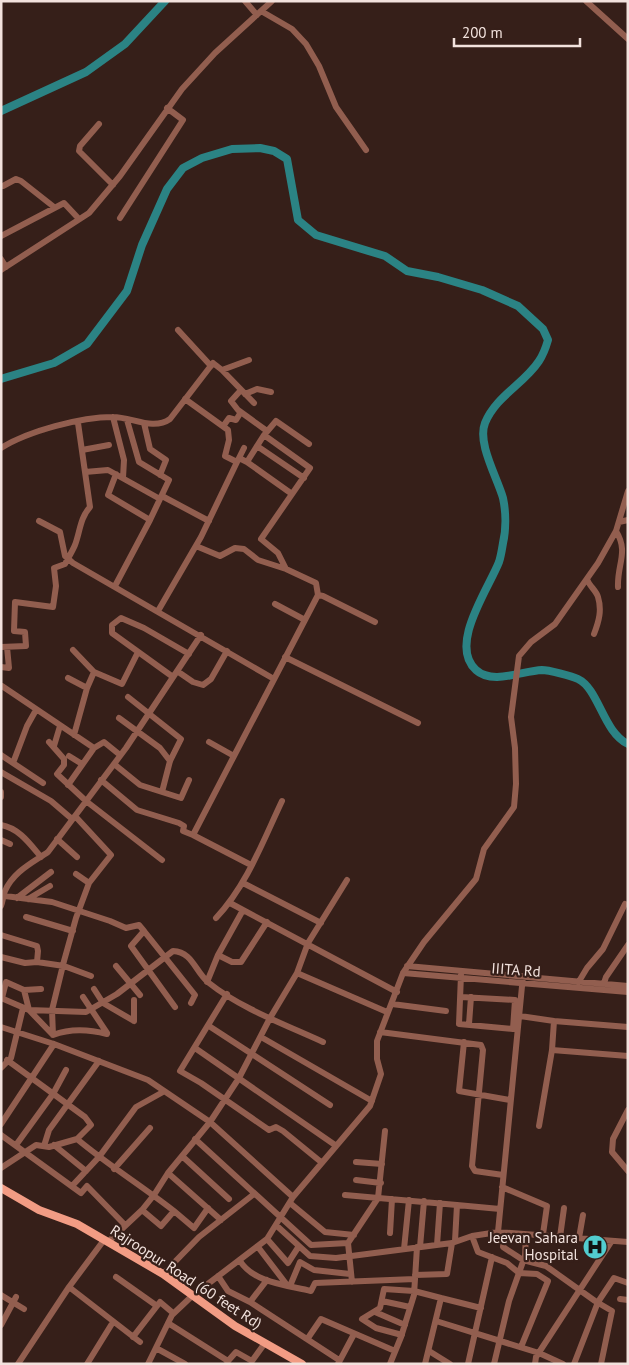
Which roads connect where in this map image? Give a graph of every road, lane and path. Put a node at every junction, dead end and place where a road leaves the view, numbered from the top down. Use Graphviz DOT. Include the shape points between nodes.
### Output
graph roads {
  1 [pos="245,1"];
  2 [pos="272,1"];
  3 [pos="586,1"];
  4 [pos="259,13"];
  5 [pos="628,39"];
  6 [pos="167,108"];
  7 [pos="99,124"];
  8 [pos="366,150"];
  9 [pos="113,185"];
  10 [pos="3,186"];
  11 [pos="54,207"];
  12 [pos="120,218"];
  13 [pos="79,219"];
  14 [pos="1,236"];
  15 [pos="1,259"];
  16 [pos="4,269"];
  17 [pos="178,330"];
  18 [pos="248,360"];
  19 [pos="211,366"];
  20 [pos="222,370"];
  21 [pos="243,392"];
  22 [pos="272,392"];
  23 [pos="185,399"];
  24 [pos="254,403"];
  25 [pos="241,412"];
  26 [pos="113,417"];
  27 [pos="127,420"];
  28 [pos="78,423"];
  29 [pos="144,423"];
  30 [pos="224,425"];
  31 [pos="265,433"];
  32 [pos="309,444"];
  33 [pos="109,445"];
  34 [pos="257,446"];
  35 [pos="1,448"];
  36 [pos="244,448"];
  37 [pos="82,450"];
  38 [pos="238,460"];
  39 [pos="247,462"];
  40 [pos="85,472"];
  41 [pos="116,474"];
  42 [pos="160,475"];
  43 [pos="123,478"];
  44 [pos="304,478"];
  45 [pos="628,491"];
  46 [pos="292,494"];
  47 [pos="161,498"];
  48 [pos="150,520"];
  49 [pos="628,520"];
  50 [pos="39,521"];
  51 [pos="209,521"];
  52 [pos="619,522"];
  53 [pos="616,530"];
  54 [pos="196,546"];
  55 [pos="68,558"];
  56 [pos="286,569"];
  57 [pos="587,579"];
  58 [pos="115,586"];
  59 [pos="618,586"];
  60 [pos="318,595"];
  61 [pos="275,604"];
  62 [pos="158,611"];
  63 [pos="305,620"];
  64 [pos="375,622"];
  65 [pos="594,634"];
  66 [pos="201,635"];
  67 [pos="4,647"];
  68 [pos="73,650"];
  69 [pos="227,651"];
  70 [pos="138,652"];
  71 [pos="188,654"];
  72 [pos="285,657"];
  73 [pos="1,667"];
  74 [pos="94,672"];
  75 [pos="175,674"];
  76 [pos="68,678"];
  77 [pos="274,679"];
  78 [pos="2,686"];
  79 [pos="87,688"];
  80 [pos="128,697"];
  81 [pos="36,710"];
  82 [pos="148,714"];
  83 [pos="119,718"];
  84 [pos="418,723"];
  85 [pos="60,726"];
  86 [pos="136,732"];
  87 [pos="74,736"];
  88 [pos="209,742"];
  89 [pos="94,748"];
  90 [pos="120,755"];
  91 [pos="1,756"];
  92 [pos="69,756"];
  93 [pos="234,756"];
  94 [pos="170,761"];
  95 [pos="13,763"];
  96 [pos="82,764"];
  97 [pos="114,764"];
  98 [pos="1,772"];
  99 [pos="102,780"];
  100 [pos="189,780"];
  101 [pos="43,783"];
  102 [pos="68,785"];
  103 [pos="1,792"];
  104 [pos="162,792"];
  105 [pos="1,797"];
  106 [pos="86,801"];
  107 [pos="282,801"];
  108 [pos="74,818"];
  109 [pos="1,825"];
  110 [pos="193,835"];
  111 [pos="58,839"];
  112 [pos="1,840"];
  113 [pos="10,844"];
  114 [pos="41,857"];
  115 [pos="78,857"];
  116 [pos="162,860"];
  117 [pos="251,865"];
  118 [pos="51,872"];
  119 [pos="76,874"];
  120 [pos="347,880"];
  121 [pos="89,883"];
  122 [pos="243,883"];
  123 [pos="50,886"];
  124 [pos="3,893"];
  125 [pos="17,898"];
  126 [pos="28,899"];
  127 [pos="230,903"];
  128 [pos="625,904"];
  129 [pos="1,906"];
  130 [pos="78,910"];
  131 [pos="243,910"];
  132 [pos="26,917"];
  133 [pos="216,918"];
  134 [pos="267,922"];
  135 [pos="322,923"];
  136 [pos="73,931"];
  137 [pos="144,931"];
  138 [pos="1,935"];
  139 [pos="308,944"];
  140 [pos="628,945"];
  141 [pos="218,955"];
  142 [pos="1,957"];
  143 [pos="164,957"];
  144 [pos="37,962"];
  145 [pos="64,966"];
  146 [pos="116,966"];
  147 [pos="407,966"];
  148 [pos="148,970"];
  149 [pos="460,970"];
  150 [pos="297,973"];
  151 [pos="403,973"];
  152 [pos="91,976"];
  153 [pos="462,978"];
  154 [pos="523,979"];
  155 [pos="207,982"];
  156 [pos="604,983"];
  157 [pos="131,984"];
  158 [pos="578,984"];
  159 [pos="626,988"];
  160 [pos="41,989"];
  161 [pos="94,989"];
  162 [pos="24,990"];
  163 [pos="397,992"];
  164 [pos="227,994"];
  165 [pos="84,997"];
  166 [pos="461,997"];
  167 [pos="471,997"];
  168 [pos="2,998"];
  169 [pos="103,1003"];
  170 [pos="191,1003"];
  171 [pos="392,1004"];
  172 [pos="175,1007"];
  173 [pos="27,1009"];
  174 [pos="52,1010"];
  175 [pos="92,1010"];
  176 [pos="446,1011"];
  177 [pos="387,1012"];
  178 [pos="520,1016"];
  179 [pos="270,1018"];
  180 [pos="554,1021"];
  181 [pos="469,1024"];
  182 [pos="208,1026"];
  183 [pos="1,1027"];
  184 [pos="628,1027"];
  185 [pos="16,1031"];
  186 [pos="380,1032"];
  187 [pos="53,1036"];
  188 [pos="260,1037"];
  189 [pos="323,1042"];
  190 [pos="464,1042"];
  191 [pos="54,1044"];
  192 [pos="195,1048"];
  193 [pos="552,1050"];
  194 [pos="251,1054"];
  195 [pos="628,1056"];
  196 [pos="7,1060"];
  197 [pos="99,1061"];
  198 [pos="1,1068"];
  199 [pos="66,1070"];
  200 [pos="239,1078"];
  201 [pos="31,1079"];
  202 [pos="162,1092"];
  203 [pos="52,1094"];
  204 [pos="477,1094"];
  205 [pos="224,1098"];
  206 [pos="510,1100"];
  207 [pos="372,1101"];
  208 [pos="68,1105"];
  209 [pos="330,1105"];
  210 [pos="628,1110"];
  211 [pos="210,1122"];
  212 [pos="1,1124"];
  213 [pos="539,1126"];
  214 [pos="150,1128"];
  215 [pos="385,1131"];
  216 [pos="1,1134"];
  217 [pos="77,1139"];
  218 [pos="195,1139"];
  219 [pos="16,1145"];
  220 [pos="335,1145"];
  221 [pos="44,1146"];
  222 [pos="54,1146"];
  223 [pos="25,1152"];
  224 [pos="182,1156"];
  225 [pos="99,1157"];
  226 [pos="321,1162"];
  227 [pos="356,1162"];
  228 [pos="382,1164"];
  229 [pos="1,1168"];
  230 [pos="114,1169"];
  231 [pos="86,1171"];
  232 [pos="628,1171"];
  233 [pos="168,1173"];
  234 [pos="503,1175"];
  235 [pos="356,1180"];
  236 [pos="381,1183"];
  237 [pos="72,1186"];
  238 [pos="502,1187"];
  239 [pos="1,1188"];
  240 [pos="254,1194"];
  241 [pos="154,1195"];
  242 [pos="345,1195"];
  243 [pos="378,1198"];
  244 [pos="229,1199"];
  245 [pos="392,1199"];
  246 [pos="291,1200"];
  247 [pos="409,1200"];
  248 [pos="424,1201"];
  249 [pos="440,1203"];
  250 [pos="457,1205"];
  251 [pos="208,1208"];
  252 [pos="564,1208"];
  253 [pos="500,1209"];
  254 [pos="142,1210"];
  255 [pos="174,1211"];
  256 [pos="582,1215"];
  257 [pos="280,1218"];
  258 [pos="221,1220"];
  259 [pos="125,1225"];
  260 [pos="277,1226"];
  261 [pos="194,1228"];
  262 [pos="498,1232"];
  263 [pos="390,1233"];
  264 [pos="505,1233"];
  265 [pos="203,1234"];
  266 [pos="544,1234"];
  267 [pos="354,1235"];
  268 [pos="526,1235"];
  269 [pos="472,1236"];
  270 [pos="560,1236"];
  271 [pos="579,1238"];
  272 [pos="267,1239"];
  273 [pos="106,1241"];
  274 [pos="453,1242"];
  275 [pos="611,1242"];
  276 [pos="628,1242"];
  277 [pos="348,1243"];
  278 [pos="437,1245"];
  279 [pos="298,1246"];
  280 [pos="258,1247"];
  281 [pos="419,1247"];
  282 [pos="404,1249"];
  283 [pos="349,1256"];
  284 [pos="492,1257"];
  285 [pos="523,1260"];
  286 [pos="240,1262"];
  287 [pos="519,1273"];
  288 [pos="162,1274"];
  289 [pos="350,1274"];
  290 [pos="218,1276"];
  291 [pos="116,1277"];
  292 [pos="415,1277"];
  293 [pos="267,1280"];
  294 [pos="352,1282"];
  295 [pos="628,1283"];
  296 [pos="288,1286"];
  297 [pos="70,1287"];
  298 [pos="579,1290"];
  299 [pos="414,1291"];
  300 [pos="1,1295"];
  301 [pos="192,1296"];
  302 [pos="441,1298"];
  303 [pos="620,1299"];
  304 [pos="14,1300"];
  305 [pos="628,1300"];
  306 [pos="382,1301"];
  307 [pos="250,1302"];
  308 [pos="598,1302"];
  309 [pos="157,1306"];
  310 [pos="410,1307"];
  311 [pos="481,1308"];
  312 [pos="24,1309"];
  313 [pos="375,1312"];
  314 [pos="173,1313"];
  315 [pos="436,1321"];
  316 [pos="114,1322"];
  317 [pos="1,1324"];
  318 [pos="168,1324"];
  319 [pos="405,1325"];
  320 [pos="354,1334"];
  321 [pos="475,1334"];
  322 [pos="402,1335"];
  323 [pos="133,1337"];
  324 [pos="308,1338"];
  325 [pos="140,1342"];
  326 [pos="499,1342"];
  327 [pos="265,1343"];
  328 [pos="156,1348"];
  329 [pos="521,1348"];
  330 [pos="395,1351"];
  331 [pos="429,1351"];
  332 [pos="539,1353"];
  333 [pos="339,1362"];
  334 [pos="227,1363"];
  335 [pos="18,1364"];
  336 [pos="87,1364"];
  337 [pos="148,1364"];
  338 [pos="185,1364"];
  339 [pos="302,1364"];
  340 [pos="390,1364"];
  341 [pos="425,1364"];
  342 [pos="450,1364"];
  343 [pos="468,1364"];
  344 [pos="494,1364"];
  345 [pos="534,1364"];
  346 [pos="563,1364"];
  347 [pos="574,1364"];
  348 [pos="601,1364"];
  1 -- 4 [label="street"];
  2 -- 4 [label="street"];
  3 -- 5 [label="street"];
  4 -- 6 [label="street" via="215,53"];
  4 -- 8 [label="street" via="292,29 306,44 336,107"];
  6 -- 9 [label="street"];
  6 -- 12 [label="street" via="183,120"];
  7 -- 9 [label="street" via="80,146 79,152"];
  9 -- 13 [label="street"];
  10 -- 11 [label="street" via="16,179 21,181"];
  11 -- 13 [label="street" via="64,203"];
  11 -- 14 [label="street"];
  13 -- 16 [label="street"];
  15 -- 16 [label="street"];
  17 -- 19 [label="street"];
  18 -- 20 [label="street"];
  19 -- 20 [label="street" via="215,363"];
  19 -- 23 [label="street"];
  20 -- 21 [label="street"];
  21 -- 22 [label="street"];
  21 -- 24 [label="street"];
  21 -- 25 [label="street" via="231,400"];
  23 -- 29 [label="street" via="168,421"];
  23 -- 30 [label="street"];
  25 -- 30 [label="street" via="236,420 229,418"];
  25 -- 31 [label="street"];
  26 -- 27 [label="street"];
  26 -- 28 [label="street"];
  26 -- 43 [label="street" via="124,460"];
  27 -- 29 [label="street"];
  27 -- 42 [label="street" via="139,462"];
  28 -- 35 [label="street" via="13,440"];
  28 -- 37 [label="street"];
  29 -- 42 [label="street" via="150,449 166,460"];
  30 -- 38 [label="street" via="230,435 224,454"];
  31 -- 32 [label="street" via="276,421"];
  31 -- 34 [label="street"];
  31 -- 44 [label="street" via="309,466"];
  33 -- 37 [label="street"];
  34 -- 39 [label="street"];
  34 -- 44 [label="street"];
  36 -- 38 [label="street"];
  37 -- 40 [label="street"];
  38 -- 39 [label="street"];
  38 -- 51 [label="street"];
  39 -- 46 [label="street"];
  40 -- 41 [label="street" via="104,469"];
  40 -- 55 [label="street" via="90,507"];
  41 -- 43 [label="street"];
  41 -- 48 [label="street" via="108,494"];
  42 -- 47 [label="street" via="169,481"];
  43 -- 47 [label="street"];
  44 -- 46 [label="street"];
  45 -- 52 [label="street"];
  46 -- 56 [label="street" via="261,538 278,553"];
  47 -- 48 [label="street"];
  47 -- 51 [label="street"];
  48 -- 58 [label="street"];
  49 -- 52 [label="street"];
  50 -- 55 [label="street" via="60,532"];
  51 -- 54 [label="street"];
  52 -- 53 [label="street"];
  53 -- 57 [label="street"];
  53 -- 59 [label="street" via="624,548"];
  54 -- 56 [label="street" via="220,556 235,548 244,549 258,560"];
  54 -- 62 [label="street"];
  55 -- 58 [label="street"];
  55 -- 67 [label="street" via="65,564 54,568 53,607 15,602 14,631 25,632 26,646"];
  56 -- 60 [label="street" via="316,583"];
  57 -- 65 [label="street" via="598,596 601,614"];
  57 -- 147 [label="street" via="555,624 521,653 517,665 511,717 516,748 514,807 484,849 476,879"];
  58 -- 62 [label="street"];
  60 -- 63 [label="street"];
  60 -- 64 [label="street"];
  61 -- 63 [label="street"];
  62 -- 66 [label="street"];
  63 -- 72 [label="street"];
  66 -- 69 [label="street"];
  66 -- 71 [label="street"];
  67 -- 73 [label="street" via="9,668"];
  68 -- 74 [label="street"];
  69 -- 75 [label="street" via="211,679 203,685"];
  69 -- 77 [label="street"];
  70 -- 71 [label="street" via="112,633 112,624 121,618"];
  70 -- 74 [label="street" via="122,684"];
  70 -- 75 [label="street"];
  71 -- 75 [label="street"];
  72 -- 77 [label="street"];
  72 -- 84 [label="street"];
  74 -- 79 [label="street"];
  75 -- 82 [label="street"];
  76 -- 79 [label="street"];
  77 -- 93 [label="street"];
  78 -- 81 [label="street"];
  79 -- 87 [label="street"];
  80 -- 82 [label="street"];
  81 -- 85 [label="street"];
  81 -- 95 [label="street"];
  82 -- 86 [label="street"];
  82 -- 94 [label="street" via="181,739"];
  83 -- 86 [label="street"];
  85 -- 87 [label="street"];
  85 -- 102 [label="street" via="51,744 64,759 64,765 57,774"];
  86 -- 90 [label="street"];
  86 -- 94 [label="street" via="160,748"];
  87 -- 89 [label="street"];
  88 -- 93 [label="street"];
  89 -- 90 [label="street" via="104,742"];
  89 -- 96 [label="street"];
  90 -- 97 [label="street"];
  91 -- 95 [label="street"];
  92 -- 96 [label="street"];
  93 -- 110 [label="street"];
  94 -- 104 [label="street"];
  95 -- 101 [label="street"];
  96 -- 102 [label="street"];
  97 -- 99 [label="street"];
  97 -- 104 [label="street" via="140,785"];
  98 -- 108 [label="street"];
  99 -- 106 [label="street"];
  99 -- 110 [label="street" via="137,810 179,823 184,826 183,831"];
  100 -- 104 [label="street" via="181,798"];
  102 -- 106 [label="street"];
  103 -- 105 [label="street"];
  106 -- 108 [label="street"];
  106 -- 116 [label="street"];
  107 -- 117 [label="street"];
  108 -- 111 [label="street"];
  108 -- 121 [label="street" via="111,855"];
  109 -- 114 [label="street" via="21,834"];
  110 -- 117 [label="street"];
  111 -- 114 [label="street"];
  111 -- 115 [label="street"];
  112 -- 113 [label="street"];
  114 -- 124 [label="street" via="30,862"];
  117 -- 122 [label="street"];
  118 -- 125 [label="street"];
  119 -- 121 [label="street"];
  120 -- 135 [label="street"];
  121 -- 130 [label="street"];
  122 -- 127 [label="street"];
  122 -- 135 [label="street"];
  123 -- 126 [label="street"];
  124 -- 125 [label="street"];
  124 -- 129 [label="street"];
  125 -- 126 [label="street"];
  126 -- 130 [label="street"];
  127 -- 131 [label="street"];
  127 -- 133 [label="street"];
  128 -- 158 [label="street" via="603,949"];
  130 -- 136 [label="street"];
  130 -- 137 [label="street" via="126,928 139,925"];
  131 -- 134 [label="street"];
  131 -- 141 [label="street"];
  132 -- 136 [label="street"];
  134 -- 139 [label="street"];
  134 -- 141 [label="street" via="242,962 232,962"];
  135 -- 139 [label="street"];
  136 -- 145 [label="street"];
  137 -- 143 [label="street"];
  137 -- 148 [label="street" via="131,946"];
  138 -- 144 [label="street" via="36,946"];
  139 -- 150 [label="street"];
  139 -- 163 [label="street"];
  140 -- 156 [label="street"];
  141 -- 155 [label="street"];
  142 -- 144 [label="street" via="25,963"];
  143 -- 148 [label="street"];
  143 -- 155 [label="street" via="179,951 192,959"];
  143 -- 170 [label="street" via="195,996"];
  144 -- 145 [label="street"];
  145 -- 152 [label="street"];
  145 -- 174 [label="street"];
  146 -- 157 [label="street"];
  147 -- 149 [label="street, IIITA Rd"];
  147 -- 151 [label="street"];
  148 -- 157 [label="street"];
  148 -- 172 [label="street"];
  149 -- 153 [label="street"];
  149 -- 154 [label="street, IIITA Rd"];
  150 -- 177 [label="street"];
  150 -- 179 [label="street"];
  151 -- 153 [label="street, IIITA Rd"];
  151 -- 163 [label="street"];
  153 -- 154 [label="street, IIITA Rd"];
  153 -- 166 [label="street"];
  154 -- 158 [label="street, IIITA Rd"];
  154 -- 178 [label="street"];
  155 -- 164 [label="street"];
  156 -- 158 [label="street, IIITA Rd"];
  156 -- 159 [label="street, IIITA Rd"];
  157 -- 169 [label="street"];
  157 -- 169 [label="street" via="137,998 134,1021"];
  158 -- 159 [label="street, IIITA Rd"];
  160 -- 162 [label="street"];
  161 -- 169 [label="street"];
  162 -- 168 [label="street" via="6,982"];
  162 -- 173 [label="street"];
  163 -- 171 [label="street"];
  164 -- 179 [label="street"];
  164 -- 182 [label="street"];
  165 -- 175 [label="street"];
  166 -- 167 [label="street"];
  166 -- 181 [label="street" via="459,1024"];
  167 -- 181 [label="street"];
  167 -- 181 [label="street" via="515,1000 513,1029"];
  168 -- 173 [label="street"];
  169 -- 175 [label="street"];
  171 -- 176 [label="street"];
  171 -- 177 [label="street"];
  173 -- 174 [label="street"];
  173 -- 185 [label="street"];
  173 -- 187 [label="street"];
  174 -- 175 [label="street"];
  174 -- 187 [label="street"];
  175 -- 187 [label="street" via="107,1034 89,1029"];
  177 -- 186 [label="street"];
  178 -- 180 [label="street"];
  178 -- 206 [label="street"];
  179 -- 188 [label="street"];
  179 -- 189 [label="street"];
  180 -- 184 [label="street"];
  180 -- 193 [label="street"];
  182 -- 192 [label="street"];
  182 -- 194 [label="street"];
  183 -- 185 [label="street"];
  185 -- 191 [label="street"];
  185 -- 196 [label="street" via="11,1058"];
  186 -- 190 [label="street"];
  186 -- 207 [label="street" via="377,1059 381,1074"];
  188 -- 194 [label="street"];
  188 -- 207 [label="street"];
  190 -- 204 [label="street" via="478,1043 482,1047"];
  190 -- 204 [label="street" via="458,1091"];
  191 -- 197 [label="street"];
  191 -- 201 [label="street"];
  192 -- 200 [label="street"];
  192 -- 205 [label="street" via="180,1072"];
  193 -- 195 [label="street"];
  193 -- 213 [label="street"];
  194 -- 200 [label="street"];
  194 -- 209 [label="street"];
  196 -- 198 [label="street"];
  196 -- 201 [label="street"];
  197 -- 202 [label="street" via="148,1080"];
  197 -- 208 [label="street"];
  199 -- 203 [label="street"];
  200 -- 205 [label="street"];
  200 -- 220 [label="street"];
  201 -- 203 [label="street"];
  201 -- 212 [label="street"];
  202 -- 211 [label="street"];
  202 -- 225 [label="street" via="136,1107"];
  203 -- 208 [label="street"];
  203 -- 219 [label="street"];
  204 -- 206 [label="street"];
  204 -- 234 [label="street" via="473,1170"];
  205 -- 211 [label="street"];
  205 -- 226 [label="street" via="269,1130 276,1127 283,1130"];
  206 -- 234 [label="street"];
  207 -- 220 [label="street"];
  208 -- 217 [label="street" via="91,1125"];
  208 -- 221 [label="street" via="49,1130"];
  210 -- 232 [label="street" via="613,1139 612,1152"];
  211 -- 218 [label="street"];
  211 -- 246 [label="street"];
  214 -- 230 [label="street"];
  215 -- 228 [label="street"];
  216 -- 219 [label="street"];
  217 -- 222 [label="street"];
  217 -- 225 [label="street"];
  218 -- 224 [label="street"];
  218 -- 240 [label="street"];
  219 -- 223 [label="street"];
  220 -- 226 [label="street"];
  221 -- 222 [label="street"];
  221 -- 223 [label="street" via="36,1145"];
  222 -- 231 [label="street"];
  223 -- 229 [label="street"];
  223 -- 237 [label="street"];
  224 -- 233 [label="street"];
  224 -- 244 [label="street"];
  225 -- 230 [label="street"];
  225 -- 231 [label="street"];
  226 -- 246 [label="street"];
  227 -- 228 [label="street"];
  228 -- 236 [label="street"];
  230 -- 241 [label="street"];
  231 -- 237 [label="street"];
  233 -- 241 [label="street"];
  233 -- 251 [label="street"];
  234 -- 238 [label="street"];
  235 -- 236 [label="street"];
  236 -- 243 [label="street"];
  237 -- 259 [label="street" via="81,1193 87,1186"];
  238 -- 253 [label="street"];
  238 -- 266 [label="street" via="547,1206"];
  239 -- 273 [label="main road, Rajroopur Road (60 feet Rd)" via="39,1210 77,1224"];
  240 -- 257 [label="street"];
  240 -- 258 [label="street"];
  241 -- 254 [label="street"];
  241 -- 255 [label="street"];
  242 -- 243 [label="street"];
  243 -- 245 [label="street"];
  243 -- 267 [label="street"];
  245 -- 247 [label="street"];
  245 -- 263 [label="street"];
  246 -- 257 [label="street"];
  246 -- 267 [label="street" via="325,1232"];
  247 -- 248 [label="street"];
  247 -- 282 [label="street"];
  248 -- 249 [label="street"];
  248 -- 281 [label="street"];
  249 -- 250 [label="street"];
  249 -- 278 [label="street"];
  250 -- 253 [label="street"];
  250 -- 274 [label="street"];
  251 -- 258 [label="street"];
  251 -- 261 [label="street"];
  252 -- 270 [label="street"];
  253 -- 262 [label="street"];
  254 -- 255 [label="street" via="161,1226"];
  254 -- 259 [label="street"];
  255 -- 261 [label="street"];
  256 -- 271 [label="street"];
  257 -- 260 [label="street"];
  257 -- 277 [label="street" via="311,1245"];
  258 -- 265 [label="street"];
  259 -- 273 [label="street"];
  260 -- 272 [label="street"];
  260 -- 279 [label="street"];
  261 -- 265 [label="street"];
  262 -- 264 [label="street"];
  262 -- 269 [label="street"];
  264 -- 268 [label="street"];
  264 -- 285 [label="street" via="503,1247"];
  265 -- 288 [label="street"];
  266 -- 268 [label="street"];
  266 -- 270 [label="street"];
  267 -- 277 [label="street"];
  268 -- 285 [label="street"];
  269 -- 274 [label="street"];
  269 -- 284 [label="street" via="478,1252"];
  270 -- 271 [label="street"];
  271 -- 275 [label="street"];
  272 -- 279 [label="street" via="288,1263"];
  272 -- 280 [label="street"];
  273 -- 288 [label="main road, Rajroopur Road (60 feet Rd)"];
  273 -- 297 [label="street"];
  274 -- 278 [label="street"];
  274 -- 292 [label="street" via="447,1274"];
  275 -- 276 [label="street"];
  275 -- 298 [label="street"];
  277 -- 283 [label="street"];
  278 -- 281 [label="street"];
  279 -- 283 [label="street" via="310,1256"];
  280 -- 286 [label="street"];
  280 -- 296 [label="street"];
  281 -- 282 [label="street"];
  281 -- 292 [label="street"];
  282 -- 283 [label="street"];
  283 -- 289 [label="street"];
  284 -- 287 [label="street" via="508,1263"];
  284 -- 311 [label="street"];
  285 -- 287 [label="street"];
  285 -- 298 [label="street" via="546,1266"];
  286 -- 290 [label="street"];
  286 -- 293 [label="street" via="246,1271"];
  287 -- 326 [label="street"];
  287 -- 329 [label="street" via="537,1274 548,1281"];
  288 -- 301 [label="main road, Rajroopur Road (60 feet Rd)"];
  289 -- 294 [label="street"];
  289 -- 296 [label="street" via="314,1270 300,1262"];
  290 -- 301 [label="street"];
  290 -- 307 [label="street" via="228,1291"];
  291 -- 309 [label="street"];
  292 -- 294 [label="street"];
  292 -- 299 [label="street"];
  293 -- 296 [label="street"];
  293 -- 307 [label="street"];
  294 -- 296 [label="street" via="315,1283 310,1291"];
  295 -- 308 [label="street" via="614,1278"];
  297 -- 316 [label="street"];
  297 -- 335 [label="street"];
  298 -- 308 [label="street"];
  298 -- 332 [label="street"];
  299 -- 302 [label="street"];
  299 -- 306 [label="street" via="384,1289"];
  299 -- 310 [label="street"];
  300 -- 304 [label="street"];
  301 -- 314 [label="street"];
  301 -- 327 [label="main road, Rajroopur Road (60 feet Rd)"];
  302 -- 311 [label="street"];
  302 -- 315 [label="street"];
  303 -- 305 [label="street"];
  304 -- 312 [label="street"];
  304 -- 317 [label="street"];
  306 -- 310 [label="street"];
  306 -- 313 [label="street"];
  307 -- 324 [label="street"];
  308 -- 347 [label="street"];
  308 -- 348 [label="street" via="612,1311"];
  309 -- 314 [label="street" via="160,1302"];
  309 -- 323 [label="street"];
  310 -- 319 [label="street"];
  311 -- 321 [label="street"];
  313 -- 319 [label="street"];
  313 -- 322 [label="street" via="362,1319 376,1328"];
  314 -- 318 [label="street"];
  315 -- 321 [label="street"];
  315 -- 331 [label="street"];
  316 -- 323 [label="street"];
  316 -- 336 [label="street"];
  318 -- 328 [label="street"];
  318 -- 334 [label="street"];
  319 -- 322 [label="street"];
  320 -- 324 [label="street" via="321,1319"];
  320 -- 330 [label="street"];
  320 -- 333 [label="street"];
  321 -- 326 [label="street"];
  321 -- 343 [label="street"];
  322 -- 330 [label="street"];
  323 -- 325 [label="street"];
  324 -- 333 [label="street"];
  326 -- 329 [label="street"];
  326 -- 344 [label="street"];
  327 -- 334 [label="street" via="252,1361 236,1352"];
  327 -- 339 [label="main road, Rajroopur Road (60 feet Rd)"];
  328 -- 337 [label="street"];
  328 -- 338 [label="street"];
  329 -- 332 [label="street"];
  330 -- 340 [label="street"];
  331 -- 341 [label="street"];
  331 -- 342 [label="street"];
  332 -- 345 [label="street"];
  332 -- 346 [label="street"];
}
